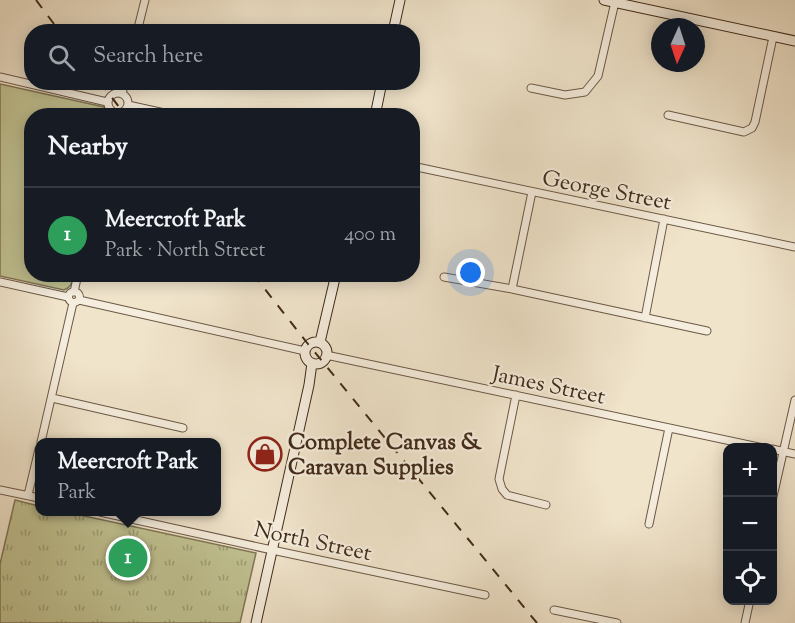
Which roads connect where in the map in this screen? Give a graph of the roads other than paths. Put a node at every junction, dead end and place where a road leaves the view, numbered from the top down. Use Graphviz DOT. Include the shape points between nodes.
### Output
graph roads {
  1 [pos="145,0"];
  2 [pos="400,0"];
  3 [pos="604,0"];
  4 [pos="615,2"];
  5 [pos="139,24"];
  6 [pos="395,24"];
  7 [pos="773,37"];
  8 [pos="795,41"];
  9 [pos="0,78"];
  10 [pos="24,83"];
  11 [pos="531,88"];
  12 [pos="54,90"];
  13 [pos="123,90"];
  14 [pos="380,90"];
  15 [pos="122,93"];
  16 [pos="107,102"];
  17 [pos="128,105"];
  18 [pos="109,108"];
  19 [pos="126,108"];
  20 [pos="142,108"];
  21 [pos="377,108"];
  22 [pos="668,115"];
  23 [pos="420,168"];
  24 [pos="532,192"];
  25 [pos="664,219"];
  26 [pos="795,247"];
  27 [pos="444,277"];
  28 [pos="0,282"];
  29 [pos="76,282"];
  30 [pos="334,282"];
  31 [pos="512,289"];
  32 [pos="73,298"];
  33 [pos="645,318"];
  34 [pos="707,331"];
  35 [pos="320,342"];
  36 [pos="305,351"];
  37 [pos="327,355"];
  38 [pos="312,363"];
  39 [pos="516,395"];
  40 [pos="52,398"];
  41 [pos="795,400"];
  42 [pos="183,428"];
  43 [pos="669,428"];
  44 [pos="42,438"];
  45 [pos="744,443"];
  46 [pos="777,450"];
  47 [pos="784,452"];
  48 [pos="795,454"];
  49 [pos="35,466"];
  50 [pos="0,489"];
  51 [pos="28,495"];
  52 [pos="35,497"];
  53 [pos="773,497"];
  54 [pos="546,505"];
  55 [pos="118,516"];
  56 [pos="649,524"];
  57 [pos="273,550"];
  58 [pos="485,595"];
  59 [pos="749,605"];
  60 [pos="554,610"];
  61 [pos="256,623"];
  62 [pos="617,623"];
  63 [pos="744,623"];
  1 -- 5 [label="street"];
  2 -- 6 [label="street"];
  3 -- 4 [label="street"];
  4 -- 7 [label="street"];
  4 -- 11 [label="street" via="598,76 585,92 565,95"];
  7 -- 8 [label="street"];
  7 -- 22 [label="street" via="752,128 744,132"];
  9 -- 10 [label="street"];
  12 -- 16 [label="street"];
  13 -- 15 [label="street"];
  14 -- 21 [label="street"];
  15 -- 16 [label="street" via="113,94"];
  15 -- 17 [label="street"];
  16 -- 18 [label="street"];
  17 -- 19 [label="street"];
  17 -- 20 [label="street"];
  23 -- 24 [label="street, George Street"];
  24 -- 25 [label="street, George Street"];
  24 -- 31 [label="street"];
  25 -- 26 [label="street, George Street"];
  25 -- 33 [label="street"];
  27 -- 31 [label="street"];
  28 -- 32 [label="street"];
  29 -- 32 [label="street"];
  30 -- 35 [label="street"];
  31 -- 33 [label="street"];
  32 -- 36 [label="street"];
  32 -- 40 [label="street"];
  33 -- 34 [label="street"];
  35 -- 36 [label="street" via="312,342"];
  35 -- 37 [label="street"];
  36 -- 38 [label="street"];
  37 -- 38 [label="street" via="322,362"];
  37 -- 39 [label="street, James Street"];
  38 -- 57 [label="street"];
  39 -- 43 [label="street, James Street"];
  39 -- 54 [label="street" via="499,479 507,495"];
  40 -- 42 [label="street"];
  40 -- 44 [label="street"];
  41 -- 47 [label="street"];
  43 -- 45 [label="street, James Street"];
  43 -- 56 [label="street"];
  46 -- 47 [label="street"];
  47 -- 48 [label="street"];
  47 -- 53 [label="street"];
  49 -- 51 [label="street"];
  50 -- 51 [label="street"];
  51 -- 52 [label="street"];
  55 -- 57 [label="street, North Street"];
  57 -- 58 [label="street, North Street"];
  57 -- 61 [label="street"];
  59 -- 63 [label="street"];
  60 -- 62 [label="street"];
}
